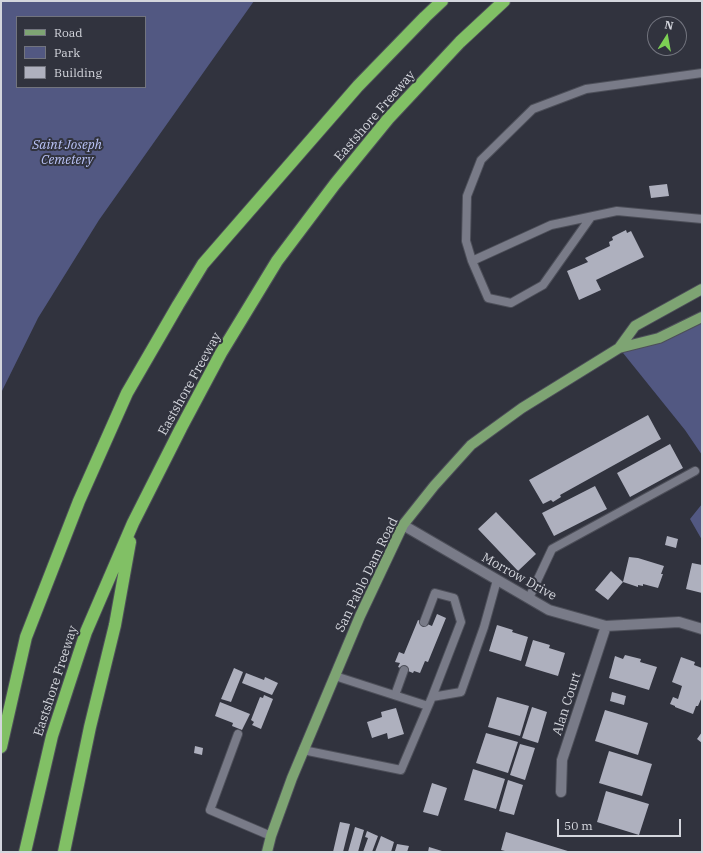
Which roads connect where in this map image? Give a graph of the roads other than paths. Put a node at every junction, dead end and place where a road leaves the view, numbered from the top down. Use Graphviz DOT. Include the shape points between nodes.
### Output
graph roads {
  1 [pos="442,1"];
  2 [pos="504,1"];
  3 [pos="702,73"];
  4 [pos="592,217"];
  5 [pos="702,219"];
  6 [pos="472,261"];
  7 [pos="702,289"];
  8 [pos="702,317"];
  9 [pos="619,348"];
  10 [pos="695,471"];
  11 [pos="134,523"];
  12 [pos="403,525"];
  13 [pos="498,580"];
  14 [pos="529,598"];
  15 [pos="424,622"];
  16 [pos="606,626"];
  17 [pos="702,629"];
  18 [pos="26,637"];
  19 [pos="404,670"];
  20 [pos="335,676"];
  21 [pos="395,695"];
  22 [pos="432,697"];
  23 [pos="428,706"];
  24 [pos="1,712"];
  25 [pos="238,734"];
  26 [pos="1,747"];
  27 [pos="303,750"];
  28 [pos="561,792"];
  29 [pos="271,836"];
  30 [pos="25,852"];
  31 [pos="64,852"];
  32 [pos="267,852"];
  1 -- 18 [label="highway" via="358,86 203,264 127,394 79,501"];
  2 -- 11 [label="highway, Eastshore Freeway" via="460,42 388,119 334,184 277,261 221,353"];
  3 -- 6 [label="lane" via="586,89 533,109 481,160 467,196 466,241"];
  4 -- 5 [label="lane" via="617,212"];
  4 -- 6 [label="lane" via="551,225"];
  4 -- 6 [label="lane" via="543,285 510,303 488,298"];
  7 -- 9 [label="main road, San Pablo Dam Road" via="635,326"];
  8 -- 9 [label="main road, San Pablo Dam Road" via="660,338"];
  9 -- 12 [label="main road, San Pablo Dam Road" via="522,408 471,445"];
  10 -- 14 [label="lane" via="552,549"];
  11 -- 30 [label="highway, Eastshore Freeway" via="86,632 52,736"];
  11 -- 31 [label="highway" via="116,625 90,727"];
  12 -- 13 [label="street, Morrow Drive"];
  12 -- 20 [label="main road, San Pablo Dam Road"];
  13 -- 14 [label="street, Morrow Drive"];
  13 -- 22 [label="lane" via="461,692"];
  14 -- 16 [label="street, Morrow Drive" via="549,610"];
  15 -- 22 [label="lane" via="435,593 454,598 462,622"];
  16 -- 17 [label="street, Morrow Drive" via="678,622"];
  16 -- 28 [label="street, Alan Court" via="562,760"];
  18 -- 24 [label="highway"];
  18 -- 26 [label="highway"];
  19 -- 21 [label="lane"];
  20 -- 21 [label="lane"];
  20 -- 27 [label="main road, San Pablo Dam Road"];
  21 -- 23 [label="lane"];
  22 -- 23 [label="lane"];
  23 -- 27 [label="lane" via="401,770"];
  25 -- 29 [label="lane" via="210,810"];
  27 -- 29 [label="main road, San Pablo Dam Road"];
  29 -- 32 [label="main road, San Pablo Dam Road"];
}
